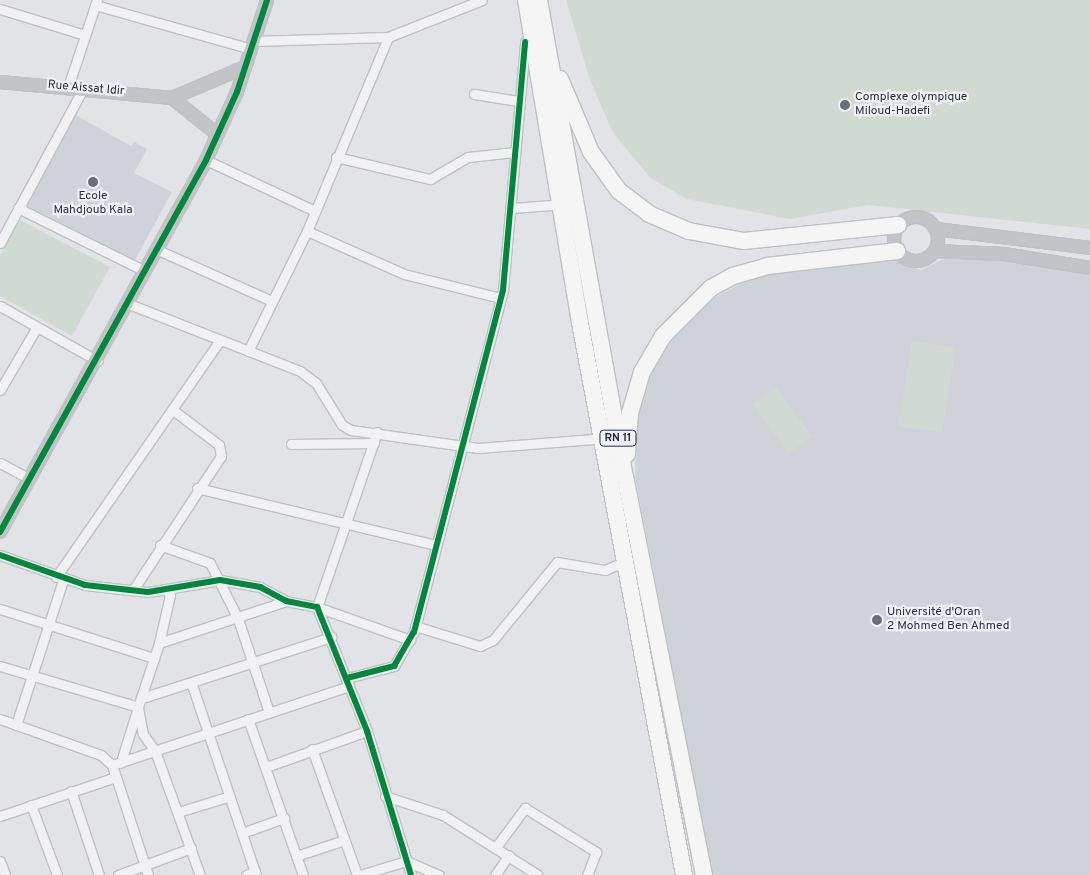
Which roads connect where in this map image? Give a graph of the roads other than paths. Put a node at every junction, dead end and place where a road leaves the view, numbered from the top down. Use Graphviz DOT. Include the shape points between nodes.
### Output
graph roads {
  1 [pos="267,0"];
  2 [pos="482,0"];
  3 [pos="518,0"];
  4 [pos="526,0"];
  5 [pos="539,0"];
  6 [pos="96,2"];
  7 [pos="0,9"];
  8 [pos="85,35"];
  9 [pos="388,38"];
  10 [pos="526,42"];
  11 [pos="546,43"];
  12 [pos="253,45"];
  13 [pos="245,68"];
  14 [pos="0,82"];
  15 [pos="68,87"];
  16 [pos="83,89"];
  17 [pos="474,94"];
  18 [pos="172,98"];
  19 [pos="518,101"];
  20 [pos="217,134"];
  21 [pos="515,152"];
  22 [pos="336,157"];
  23 [pos="206,160"];
  24 [pos="552,205"];
  25 [pos="18,208"];
  26 [pos="512,208"];
  27 [pos="315,211"];
  28 [pos="898,225"];
  29 [pos="936,229"];
  30 [pos="307,231"];
  31 [pos="0,243"];
  32 [pos="1090,248"];
  33 [pos="158,250"];
  34 [pos="897,251"];
  35 [pos="935,251"];
  36 [pos="1090,268"];
  37 [pos="146,271"];
  38 [pos="501,298"];
  39 [pos="272,301"];
  40 [pos="129,304"];
  41 [pos="0,306"];
  42 [pos="38,327"];
  43 [pos="220,340"];
  44 [pos="248,351"];
  45 [pos="98,361"];
  46 [pos="1,385"];
  47 [pos="173,410"];
  48 [pos="377,432"];
  49 [pos="594,439"];
  50 [pos="374,443"];
  51 [pos="290,444"];
  52 [pos="463,446"];
  53 [pos="0,463"];
  54 [pos="625,476"];
  55 [pos="30,479"];
  56 [pos="197,488"];
  57 [pos="344,525"];
  58 [pos="0,532"];
  59 [pos="160,545"];
  60 [pos="436,545"];
  61 [pos="0,555"];
  62 [pos="623,567"];
  63 [pos="59,578"];
  64 [pos="220,580"];
  65 [pos="165,589"];
  66 [pos="132,590"];
  67 [pos="286,601"];
  68 [pos="317,607"];
  69 [pos="0,610"];
  70 [pos="238,619"];
  71 [pos="416,626"];
  72 [pos="48,627"];
  73 [pos="331,637"];
  74 [pos="410,640"];
  75 [pos="159,643"];
  76 [pos="154,658"];
  77 [pos="252,665"];
  78 [pos="0,666"];
  79 [pos="32,676"];
  80 [pos="348,682"];
  81 [pos="192,685"];
  82 [pos="142,698"];
  83 [pos="138,707"];
  84 [pos="269,712"];
  85 [pos="248,719"];
  86 [pos="0,720"];
  87 [pos="16,725"];
  88 [pos="367,731"];
  89 [pos="207,735"];
  90 [pos="312,749"];
  91 [pos="155,751"];
  92 [pos="116,763"];
  93 [pos="266,767"];
  94 [pos="116,777"];
  95 [pos="71,791"];
  96 [pos="385,796"];
  97 [pos="227,797"];
  98 [pos="32,805"];
  99 [pos="178,812"];
  100 [pos="0,816"];
  101 [pos="284,818"];
  102 [pos="242,833"];
  103 [pos="344,840"];
  104 [pos="496,846"];
  105 [pos="191,848"];
  106 [pos="509,855"];
  107 [pos="296,856"];
  108 [pos="0,861"];
  109 [pos="406,862"];
  110 [pos="145,866"];
  111 [pos="681,871"];
  112 [pos="256,873"];
  113 [pos="5,875"];
  114 [pos="57,875"];
  115 [pos="99,875"];
  116 [pos="118,875"];
  117 [pos="148,875"];
  118 [pos="200,875"];
  119 [pos="246,875"];
  120 [pos="302,875"];
  121 [pos="358,875"];
  122 [pos="411,875"];
  123 [pos="439,875"];
  124 [pos="495,875"];
  125 [pos="538,875"];
  126 [pos="587,875"];
  127 [pos="704,875"];
  1 -- 12 [label="street"];
  2 -- 9 [label="street"];
  3 -- 10 [label="street"];
  4 -- 62 [label="highway, RN 11"];
  5 -- 11 [label="highway, RN 11"];
  6 -- 8 [label="street"];
  6 -- 12 [label="street"];
  7 -- 8 [label="street"];
  8 -- 15 [label="street"];
  9 -- 12 [label="street"];
  9 -- 22 [label="street"];
  10 -- 19 [label="street"];
  10 -- 24 [label="street"];
  11 -- 28 [label="highway" via="591,152 619,191 649,214 696,233 744,241"];
  11 -- 54 [label="highway, RN 11"];
  12 -- 13 [label="street"];
  13 -- 18 [label="street"];
  13 -- 20 [label="street"];
  14 -- 15 [label="street, Rue Aissat Idir"];
  15 -- 16 [label="street, Rue Aissat Idir"];
  16 -- 18 [label="street, Rue Aissat Idir"];
  16 -- 25 [label="street"];
  17 -- 19 [label="street"];
  18 -- 20 [label="street"];
  19 -- 21 [label="street"];
  20 -- 23 [label="street"];
  21 -- 22 [label="street" via="468,157 430,179"];
  21 -- 26 [label="street"];
  22 -- 27 [label="street"];
  23 -- 27 [label="street"];
  23 -- 33 [label="street"];
  24 -- 26 [label="street"];
  24 -- 49 [label="street"];
  25 -- 31 [label="street"];
  25 -- 37 [label="street"];
  26 -- 38 [label="street"];
  27 -- 30 [label="street"];
  28 -- 29 [label="street" via="918,217"];
  28 -- 34 [label="street" via="893,240"];
  29 -- 32 [label="street"];
  29 -- 35 [label="street"];
  30 -- 38 [label="street" via="404,274"];
  30 -- 39 [label="street"];
  33 -- 37 [label="street"];
  33 -- 39 [label="street"];
  34 -- 35 [label="street" via="916,262"];
  34 -- 54 [label="highway" via="767,266 733,276 705,293 663,336 642,372 630,413"];
  35 -- 36 [label="street" via="1004,254"];
  37 -- 40 [label="street"];
  38 -- 52 [label="street"];
  39 -- 44 [label="street"];
  40 -- 43 [label="street"];
  40 -- 45 [label="street"];
  41 -- 42 [label="street"];
  42 -- 45 [label="street"];
  42 -- 46 [label="street"];
  43 -- 44 [label="street"];
  43 -- 47 [label="street"];
  44 -- 48 [label="street" via="308,376 346,428"];
  45 -- 55 [label="street"];
  47 -- 56 [label="street" via="219,445 221,456"];
  47 -- 63 [label="street"];
  48 -- 50 [label="street"];
  48 -- 52 [label="street"];
  49 -- 52 [label="street"];
  49 -- 62 [label="street"];
  50 -- 51 [label="street"];
  50 -- 57 [label="street"];
  52 -- 60 [label="street"];
  53 -- 55 [label="street"];
  54 -- 127 [label="highway, RN 11"];
  55 -- 58 [label="street"];
  56 -- 57 [label="street"];
  56 -- 59 [label="street"];
  57 -- 60 [label="street"];
  57 -- 68 [label="street"];
  59 -- 64 [label="street" via="210,563"];
  59 -- 66 [label="street"];
  60 -- 71 [label="street"];
  61 -- 63 [label="street"];
  62 -- 71 [label="street" via="605,570 556,562 493,640 480,646"];
  62 -- 111 [label="highway, RN 11"];
  63 -- 66 [label="street"];
  63 -- 72 [label="street"];
  64 -- 65 [label="street"];
  64 -- 67 [label="street" via="260,587"];
  64 -- 70 [label="street"];
  65 -- 66 [label="street"];
  65 -- 75 [label="street" via="170,595"];
  67 -- 68 [label="street"];
  67 -- 70 [label="street"];
  68 -- 73 [label="street"];
  68 -- 74 [label="street"];
  69 -- 72 [label="street"];
  70 -- 75 [label="street"];
  70 -- 77 [label="street"];
  71 -- 74 [label="street"];
  72 -- 76 [label="street"];
  72 -- 79 [label="street"];
  73 -- 77 [label="street"];
  73 -- 80 [label="street"];
  74 -- 80 [label="street" via="394,666"];
  75 -- 76 [label="street"];
  76 -- 82 [label="street"];
  77 -- 81 [label="street"];
  77 -- 84 [label="street"];
  78 -- 79 [label="street"];
  79 -- 83 [label="street"];
  79 -- 87 [label="street"];
  80 -- 84 [label="street"];
  80 -- 88 [label="street"];
  81 -- 82 [label="street"];
  81 -- 89 [label="street"];
  82 -- 83 [label="street"];
  83 -- 91 [label="street" via="143,734"];
  83 -- 92 [label="street"];
  84 -- 85 [label="street"];
  85 -- 89 [label="street"];
  85 -- 93 [label="street"];
  86 -- 87 [label="street"];
  87 -- 92 [label="street"];
  88 -- 90 [label="street"];
  88 -- 96 [label="street"];
  89 -- 91 [label="street"];
  89 -- 97 [label="street"];
  90 -- 93 [label="street"];
  90 -- 103 [label="street"];
  91 -- 92 [label="street"];
  91 -- 99 [label="street"];
  92 -- 94 [label="street"];
  93 -- 101 [label="street"];
  94 -- 95 [label="street"];
  94 -- 110 [label="street"];
  95 -- 98 [label="street"];
  95 -- 115 [label="street"];
  96 -- 104 [label="street" via="438,813"];
  96 -- 109 [label="street"];
  97 -- 99 [label="street"];
  97 -- 102 [label="street"];
  98 -- 100 [label="street"];
  98 -- 114 [label="street"];
  99 -- 105 [label="street"];
  101 -- 102 [label="street"];
  101 -- 107 [label="street"];
  102 -- 112 [label="street"];
  103 -- 107 [label="street"];
  103 -- 121 [label="street"];
  104 -- 106 [label="street"];
  104 -- 126 [label="street" via="525,808 596,852"];
  105 -- 110 [label="street"];
  105 -- 118 [label="street"];
  106 -- 124 [label="street"];
  106 -- 125 [label="street"];
  107 -- 120 [label="street"];
  108 -- 113 [label="street"];
  109 -- 121 [label="street"];
  109 -- 122 [label="street"];
  109 -- 123 [label="street"];
  110 -- 116 [label="street"];
  110 -- 117 [label="street"];
  112 -- 119 [label="street"];
}
